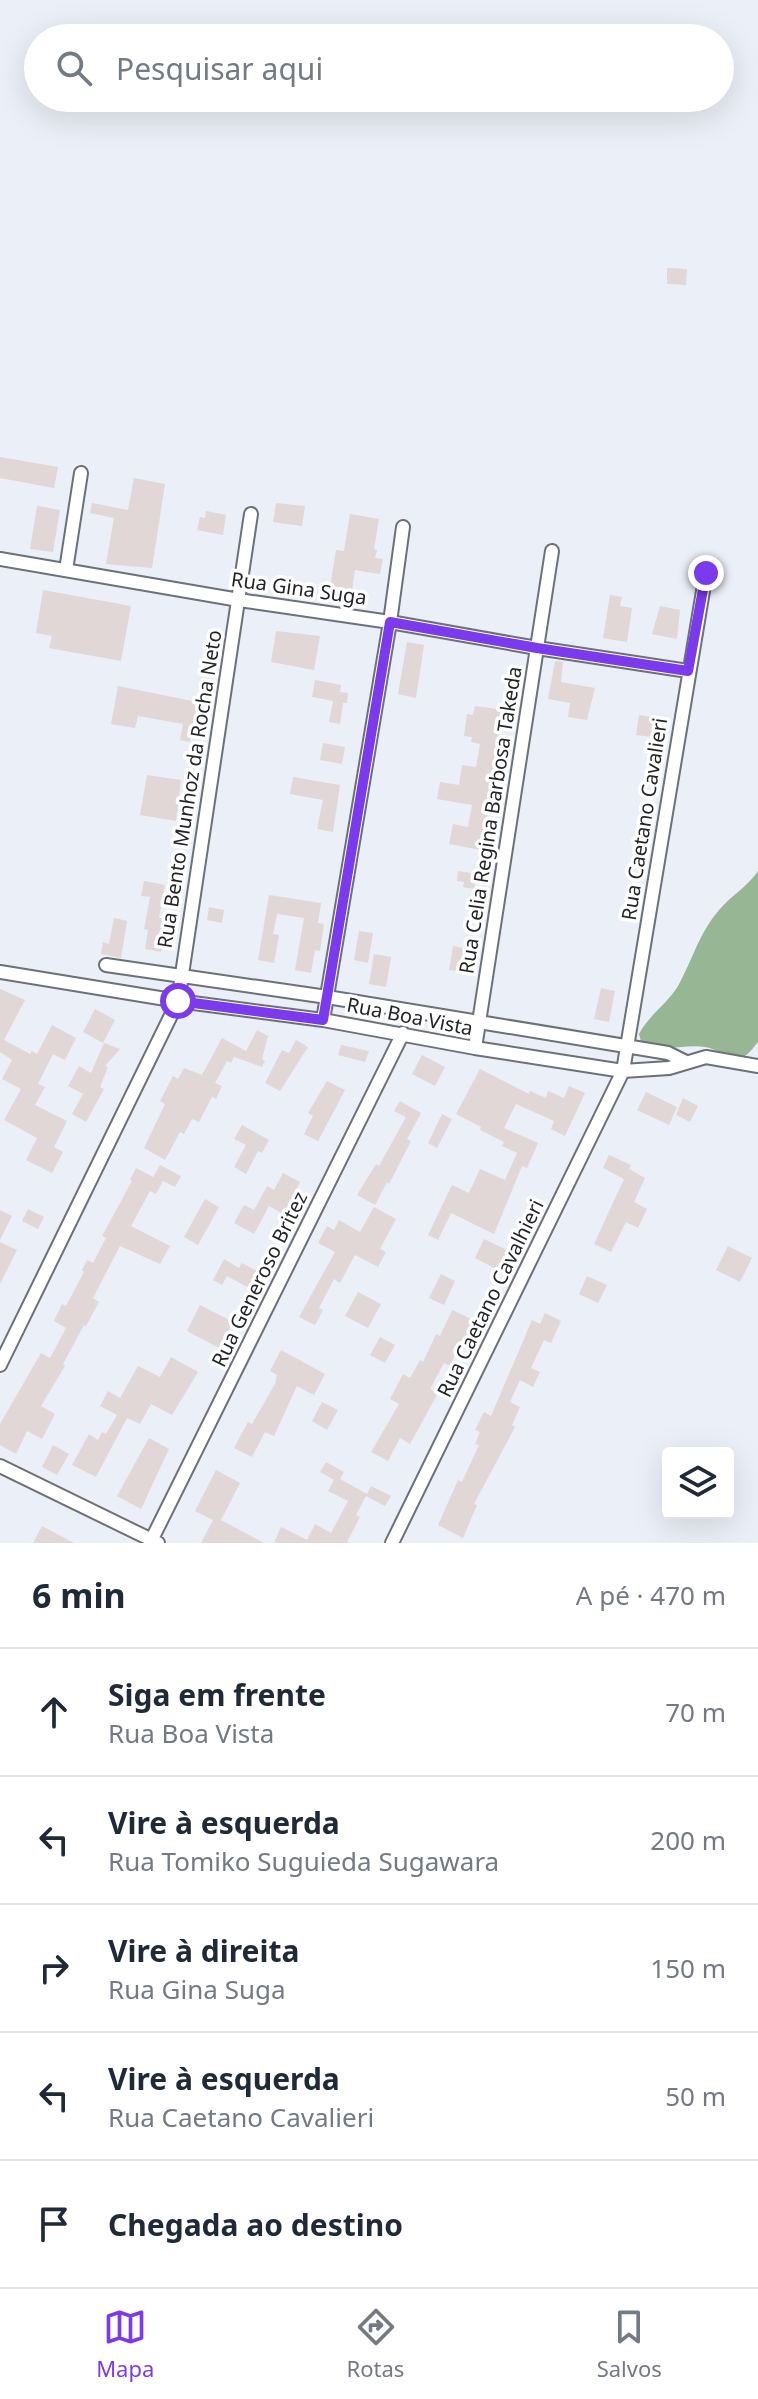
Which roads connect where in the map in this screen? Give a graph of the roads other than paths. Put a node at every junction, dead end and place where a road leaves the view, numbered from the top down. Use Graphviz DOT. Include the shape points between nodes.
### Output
graph roads {
  1 [pos="81,473"];
  2 [pos="251,514"];
  3 [pos="403,527"];
  4 [pos="552,551"];
  5 [pos="0,559"];
  6 [pos="66,570"];
  7 [pos="706,573"];
  8 [pos="239,600"];
  9 [pos="390,622"];
  10 [pos="537,648"];
  11 [pos="688,671"];
  12 [pos="106,965"];
  13 [pos="0,972"];
  14 [pos="180,975"];
  15 [pos="327,997"];
  16 [pos="178,1001"];
  17 [pos="323,1020"];
  18 [pos="478,1024"];
  19 [pos="403,1033"];
  20 [pos="628,1047"];
  21 [pos="475,1048"];
  22 [pos="686,1062"];
  23 [pos="758,1066"];
  24 [pos="623,1071"];
  25 [pos="0,1365"];
  26 [pos="0,1466"];
  27 [pos="153,1542"];
  28 [pos="392,1543"];
  1 -- 6 [label="street"];
  2 -- 8 [label="street, Rua Bento Munhoz da Rocha Neto"];
  3 -- 9 [label="street"];
  4 -- 10 [label="street, Rua Celia Regina Barbosa Takeda"];
  5 -- 6 [label="street, Rua Gina Suga"];
  6 -- 8 [label="street, Rua Gina Suga"];
  7 -- 11 [label="street, Rua Caetano Cavalieri"];
  8 -- 9 [label="street, Rua Gina Suga"];
  8 -- 14 [label="street, Rua Bento Munhoz da Rocha Neto"];
  9 -- 10 [label="street, Rua Gina Suga"];
  9 -- 15 [label="street"];
  10 -- 11 [label="street, Rua Gina Suga"];
  10 -- 18 [label="street, Rua Celia Regina Barbosa Takeda"];
  11 -- 20 [label="street, Rua Caetano Cavalieri"];
  12 -- 14 [label="street, Rua Boa Vista"];
  13 -- 16 [label="street, Rua Boa Vista"];
  14 -- 15 [label="street, Rua Boa Vista"];
  14 -- 16 [label="street, Rua Bento Munhoz da Rocha Neto"];
  15 -- 17 [label="street"];
  15 -- 18 [label="street, Rua Boa Vista"];
  16 -- 17 [label="street, Rua Boa Vista"];
  16 -- 25 [label="street, Rua Bento Munhoz da Rocha Neto"];
  17 -- 19 [label="street, Rua Boa Vista"];
  18 -- 20 [label="street, Rua Boa Vista"];
  18 -- 21 [label="street, Rua Celia Regina Barbosa Takeda"];
  19 -- 21 [label="street, Rua Boa Vista"];
  19 -- 27 [label="street, Rua Generoso Britez"];
  20 -- 22 [label="street, Rua Boa Vista" via="668,1053"];
  20 -- 24 [label="street, Rua Caetano Cavalieri"];
  21 -- 24 [label="street, Rua Boa Vista"];
  22 -- 23 [label="street" via="706,1057"];
  22 -- 24 [label="street, Rua Boa Vista"];
  24 -- 28 [label="street, Rua Caetano Cavalhieri"];
  26 -- 27 [label="street"];
}
